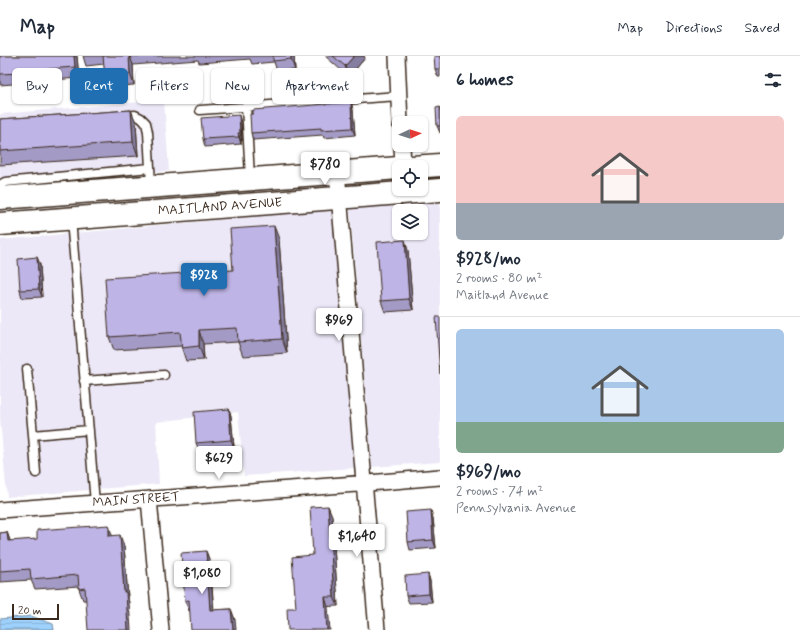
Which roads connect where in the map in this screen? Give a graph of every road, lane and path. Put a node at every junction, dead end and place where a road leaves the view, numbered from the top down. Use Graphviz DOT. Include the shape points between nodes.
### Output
graph roads {
  1 [pos="397,56"];
  2 [pos="399,96"];
  3 [pos="246,106"];
  4 [pos="200,110"];
  5 [pos="400,116"];
  6 [pos="111,117"];
  7 [pos="440,165"];
  8 [pos="428,166"];
  9 [pos="392,168"];
  10 [pos="337,172"];
  11 [pos="150,177"];
  12 [pos="250,179"];
  13 [pos="0,185"];
  14 [pos="428,190"];
  15 [pos="440,190"];
  16 [pos="392,192"];
  17 [pos="0,198"];
  18 [pos="340,198"];
  19 [pos="71,219"];
  20 [pos="0,224"];
  21 [pos="27,369"];
  22 [pos="164,375"];
  23 [pos="84,381"];
  24 [pos="88,430"];
  25 [pos="33,436"];
  26 [pos="36,473"];
  27 [pos="440,477"];
  28 [pos="364,484"];
  29 [pos="149,499"];
  30 [pos="95,503"];
  31 [pos="0,510"];
  32 [pos="161,630"];
  33 [pos="377,630"];
  1 -- 2 [label="street"];
  2 -- 3 [label="lane"];
  2 -- 5 [label="street"];
  3 -- 4 [label="lane"];
  3 -- 12 [label="lane"];
  6 -- 11 [label="lane" via="135,115 146,123"];
  7 -- 8 [label="main road"];
  9 -- 10 [label="main road, MAITLAND AVENUE"];
  10 -- 12 [label="main road, MAITLAND AVENUE"];
  10 -- 18 [label="street"];
  11 -- 12 [label="main road, MAITLAND AVENUE"];
  11 -- 13 [label="lane" via="4,182"];
  11 -- 17 [label="main road, MAITLAND AVENUE"];
  14 -- 15 [label="main road, MAITLAND AVENUE"];
  16 -- 18 [label="main road, MAITLAND AVENUE"];
  18 -- 19 [label="main road, MAITLAND AVENUE"];
  18 -- 28 [label="street"];
  19 -- 20 [label="main road, MAITLAND AVENUE"];
  19 -- 23 [label="lane"];
  21 -- 25 [label="lane"];
  22 -- 23 [label="lane"];
  23 -- 24 [label="lane"];
  24 -- 25 [label="lane"];
  24 -- 30 [label="lane"];
  25 -- 26 [label="lane"];
  27 -- 28 [label="street, MAIN STREET"];
  28 -- 29 [label="street, MAIN STREET"];
  28 -- 33 [label="street"];
  29 -- 30 [label="street, MAIN STREET"];
  29 -- 32 [label="street"];
  30 -- 31 [label="street, MAIN STREET"];
}
